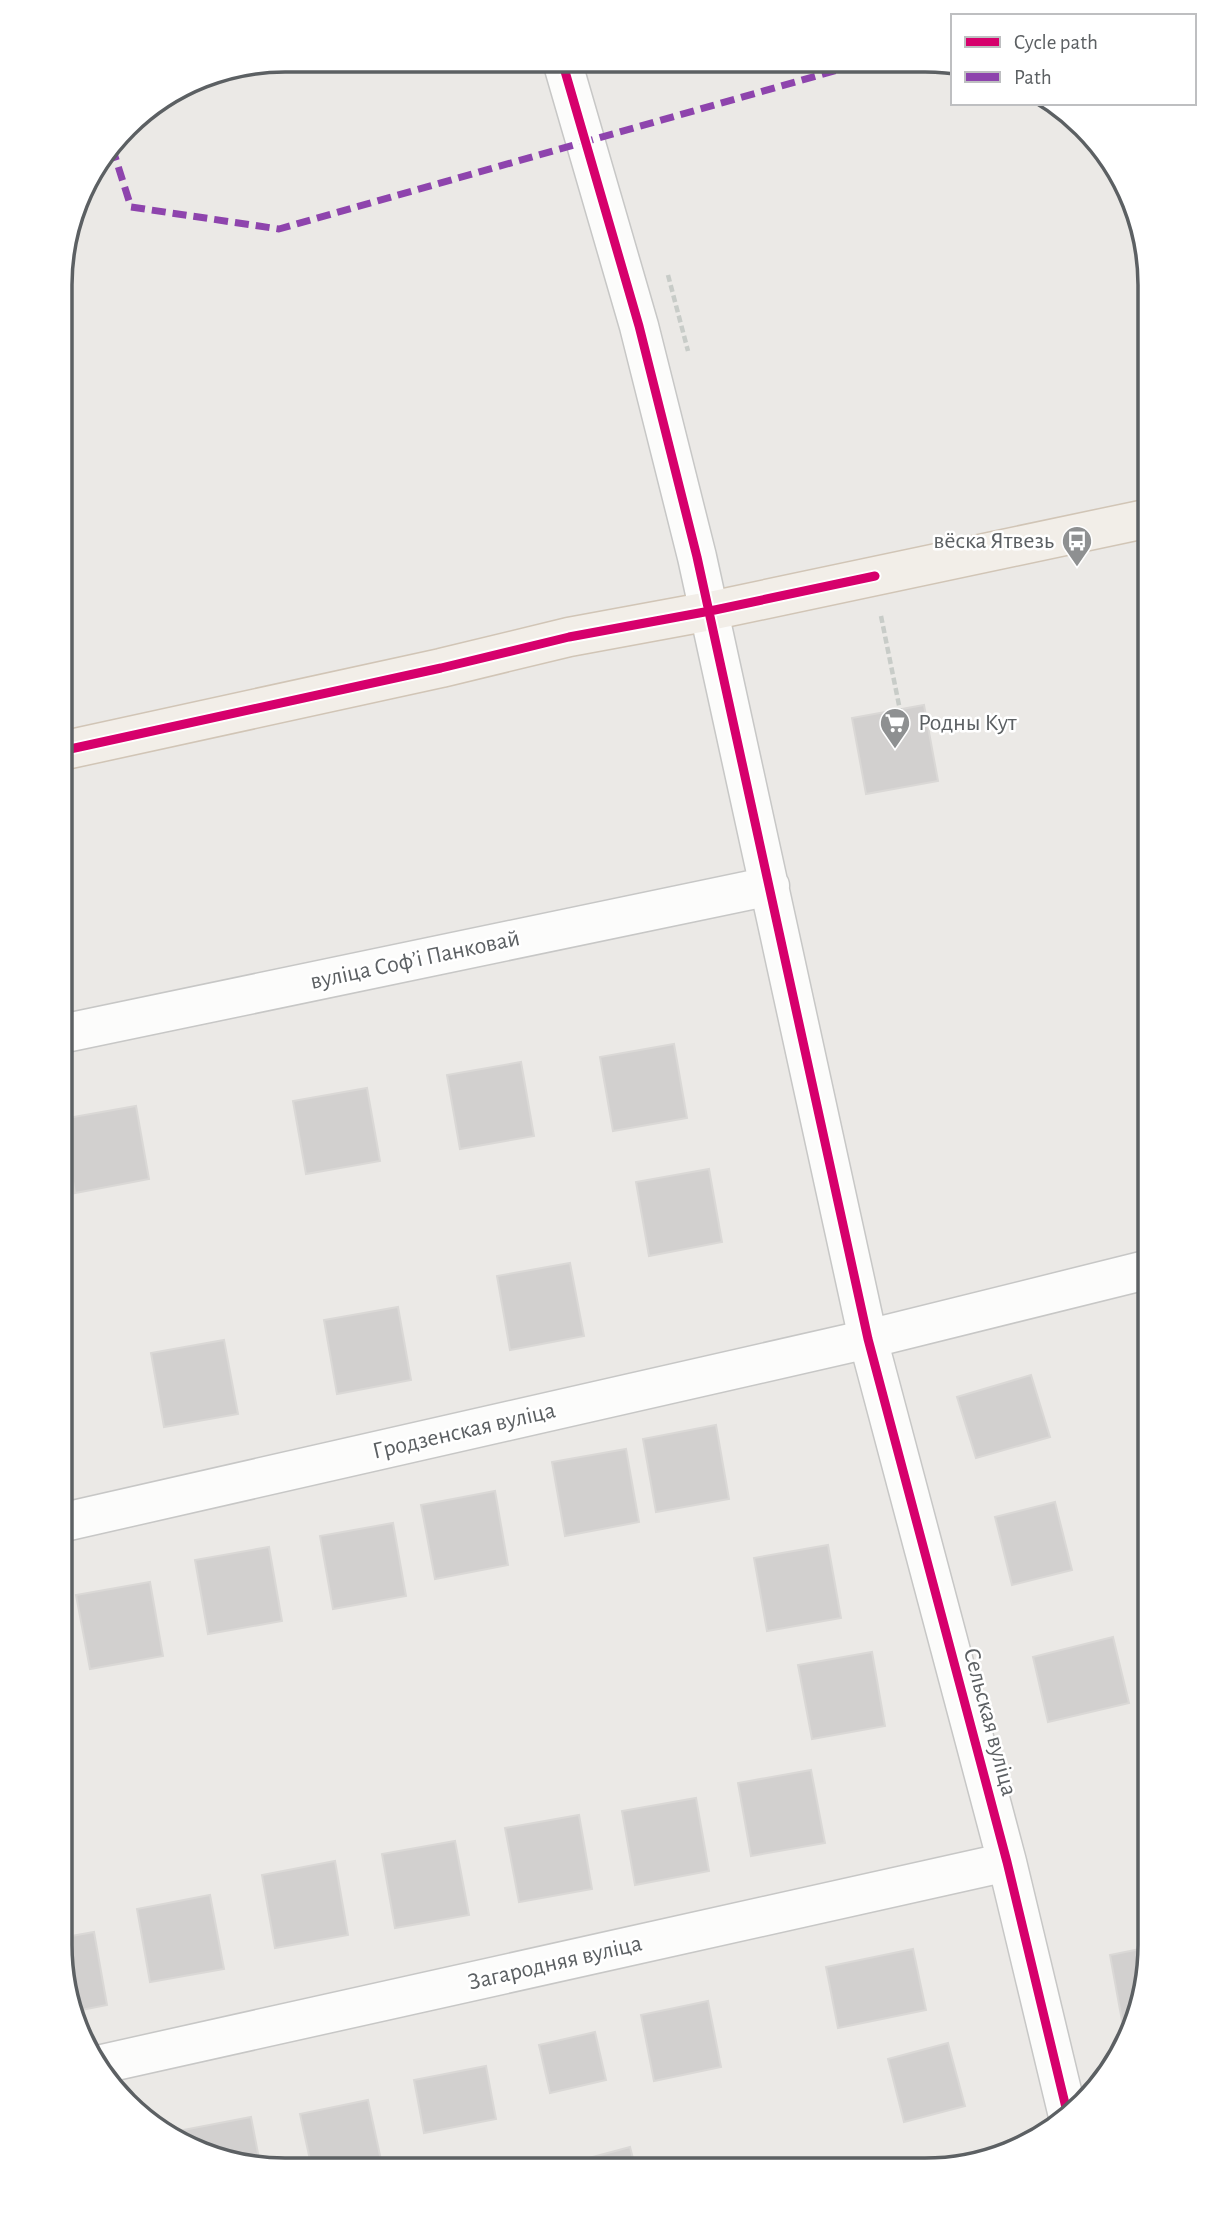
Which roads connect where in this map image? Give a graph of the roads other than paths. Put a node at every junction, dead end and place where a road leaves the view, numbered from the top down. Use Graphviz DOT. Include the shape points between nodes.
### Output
graph roads {
  1 [pos="565,72"];
  2 [pos="1138,521"];
  3 [pos="710,611"];
  4 [pos="72,749"];
  5 [pos="770,886"];
  6 [pos="72,1032"];
  7 [pos="1138,1272"];
  8 [pos="867,1339"];
  9 [pos="72,1520"];
  10 [pos="1007,1862"];
  11 [pos="108,2063"];
  12 [pos="1065,2105"];
  1 -- 3 [label="street, Сельская вуліца" via="639,326"];
  2 -- 3 [label="main road"];
  3 -- 4 [label="main road" via="569,637"];
  3 -- 5 [label="street, Сельская вуліца"];
  5 -- 6 [label="street, вуліца Софʼі Панковай"];
  5 -- 8 [label="street, Сельская вуліца"];
  7 -- 8 [label="street, Гродзенская вуліца"];
  8 -- 9 [label="street, Гродзенская вуліца"];
  8 -- 10 [label="street, Сельская вуліца"];
  10 -- 11 [label="street, Загародняя вуліца"];
  10 -- 12 [label="street, Сельская вуліца"];
}
